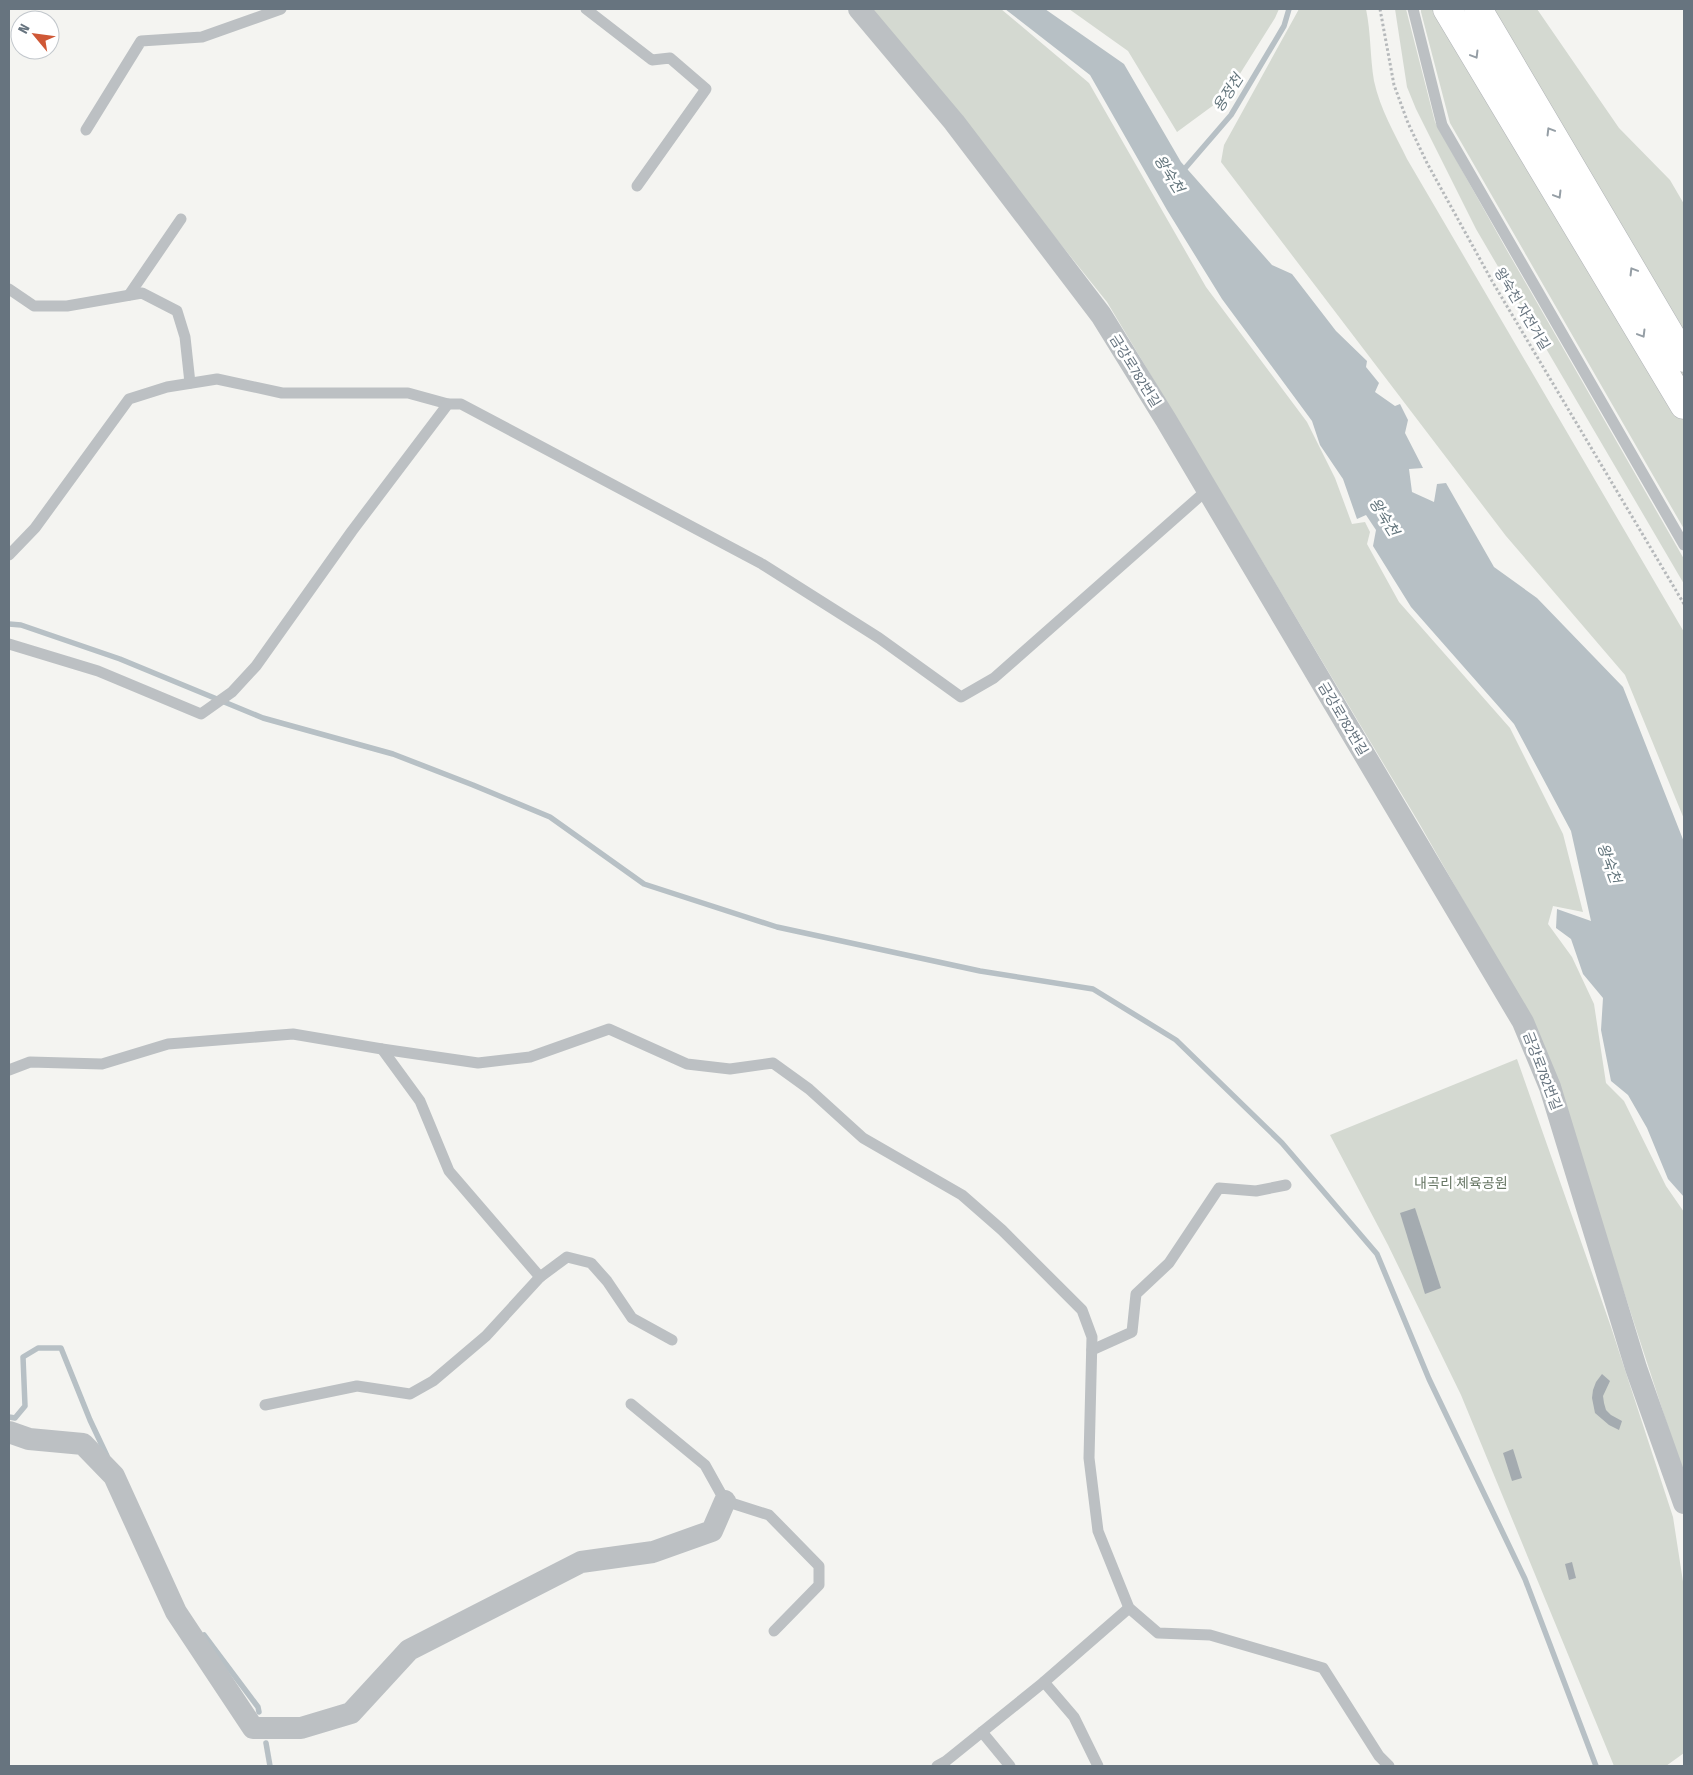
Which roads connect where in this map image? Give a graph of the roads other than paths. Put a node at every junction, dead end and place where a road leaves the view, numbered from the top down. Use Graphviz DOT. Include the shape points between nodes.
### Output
graph roads {
  1 [pos="281,9"];
  2 [pos="586,9"];
  3 [pos="859,9"];
  4 [pos="1413,9"];
  5 [pos="1478,9"];
  6 [pos="1448,11"];
  7 [pos="86,130"];
  8 [pos="637,186"];
  9 [pos="181,220"];
  10 [pos="9,288"];
  11 [pos="129,295"];
  12 [pos="1684,358"];
  13 [pos="190,383"];
  14 [pos="448,404"];
  15 [pos="1684,405"];
  16 [pos="1207,490"];
  17 [pos="1684,545"];
  18 [pos="9,555"];
  19 [pos="9,644"];
  20 [pos="382,1049"];
  21 [pos="9,1070"];
  22 [pos="1286,1184"];
  23 [pos="540,1278"];
  24 [pos="672,1340"];
  25 [pos="1092,1350"];
  26 [pos="631,1404"];
  27 [pos="265,1405"];
  28 [pos="9,1432"];
  29 [pos="725,1501"];
  30 [pos="1684,1503"];
  31 [pos="1128,1608"];
  32 [pos="774,1631"];
  33 [pos="1044,1682"];
  34 [pos="982,1732"];
  35 [pos="937,1766"];
  36 [pos="1010,1766"];
  37 [pos="1098,1766"];
  38 [pos="1388,1766"];
  1 -- 7 [label="lane" via="202,37 142,42"];
  2 -- 8 [label="lane" via="652,60 670,58 706,89"];
  3 -- 16 [label="street, 금강로782번길" via="954,122 1101,316"];
  4 -- 17 [label="lane" via="1442,125"];
  12 -- 5 [label="highway, one-way"];
  6 -- 15 [label="highway, one-way"];
  9 -- 11 [label="lane"];
  10 -- 11 [label="lane" via="34,306 67,306"];
  11 -- 13 [label="lane" via="142,293 177,311 185,337"];
  13 -- 14 [label="lane" via="217,379 282,392 408,393"];
  13 -- 18 [label="lane" via="129,399 34,528"];
  14 -- 16 [label="lane" via="462,404 762,564 879,638 961,697 994,678"];
  14 -- 19 [label="lane" via="256,666 232,692 201,714 98,671"];
  16 -- 30 [label="street, 금강로782번길" via="1523,1022 1550,1087 1636,1368"];
  20 -- 21 [label="lane" via="293,1034 168,1044 102,1064 30,1062"];
  20 -- 23 [label="lane" via="420,1101 449,1171"];
  20 -- 25 [label="lane" via="478,1063 530,1057 609,1029 687,1064 730,1069 773,1064 809,1089 863,1138 962,1195 1002,1230 1082,1310 1092,1337"];
  22 -- 25 [label="lane" via="1256,1191 1219,1188 1169,1263 1136,1294 1132,1332"];
  23 -- 24 [label="lane" via="567,1257 591,1263 632,1318"];
  23 -- 27 [label="lane" via="486,1336 433,1381 410,1394 357,1386"];
  25 -- 31 [label="lane" via="1089,1458 1098,1531"];
  26 -- 29 [label="lane" via="705,1465"];
  28 -- 29 [label="street" via="29,1439 83,1444 114,1476 176,1612 253,1728 301,1728 352,1713 409,1650 581,1562 653,1552 712,1531"];
  29 -- 32 [label="lane" via="769,1515 819,1566 819,1585"];
  31 -- 33 [label="lane"];
  31 -- 38 [label="lane" via="1158,1633 1210,1635 1323,1668"];
  33 -- 34 [label="lane"];
  33 -- 37 [label="lane" via="1074,1717"];
  34 -- 35 [label="lane"];
  34 -- 36 [label="lane"];
}
